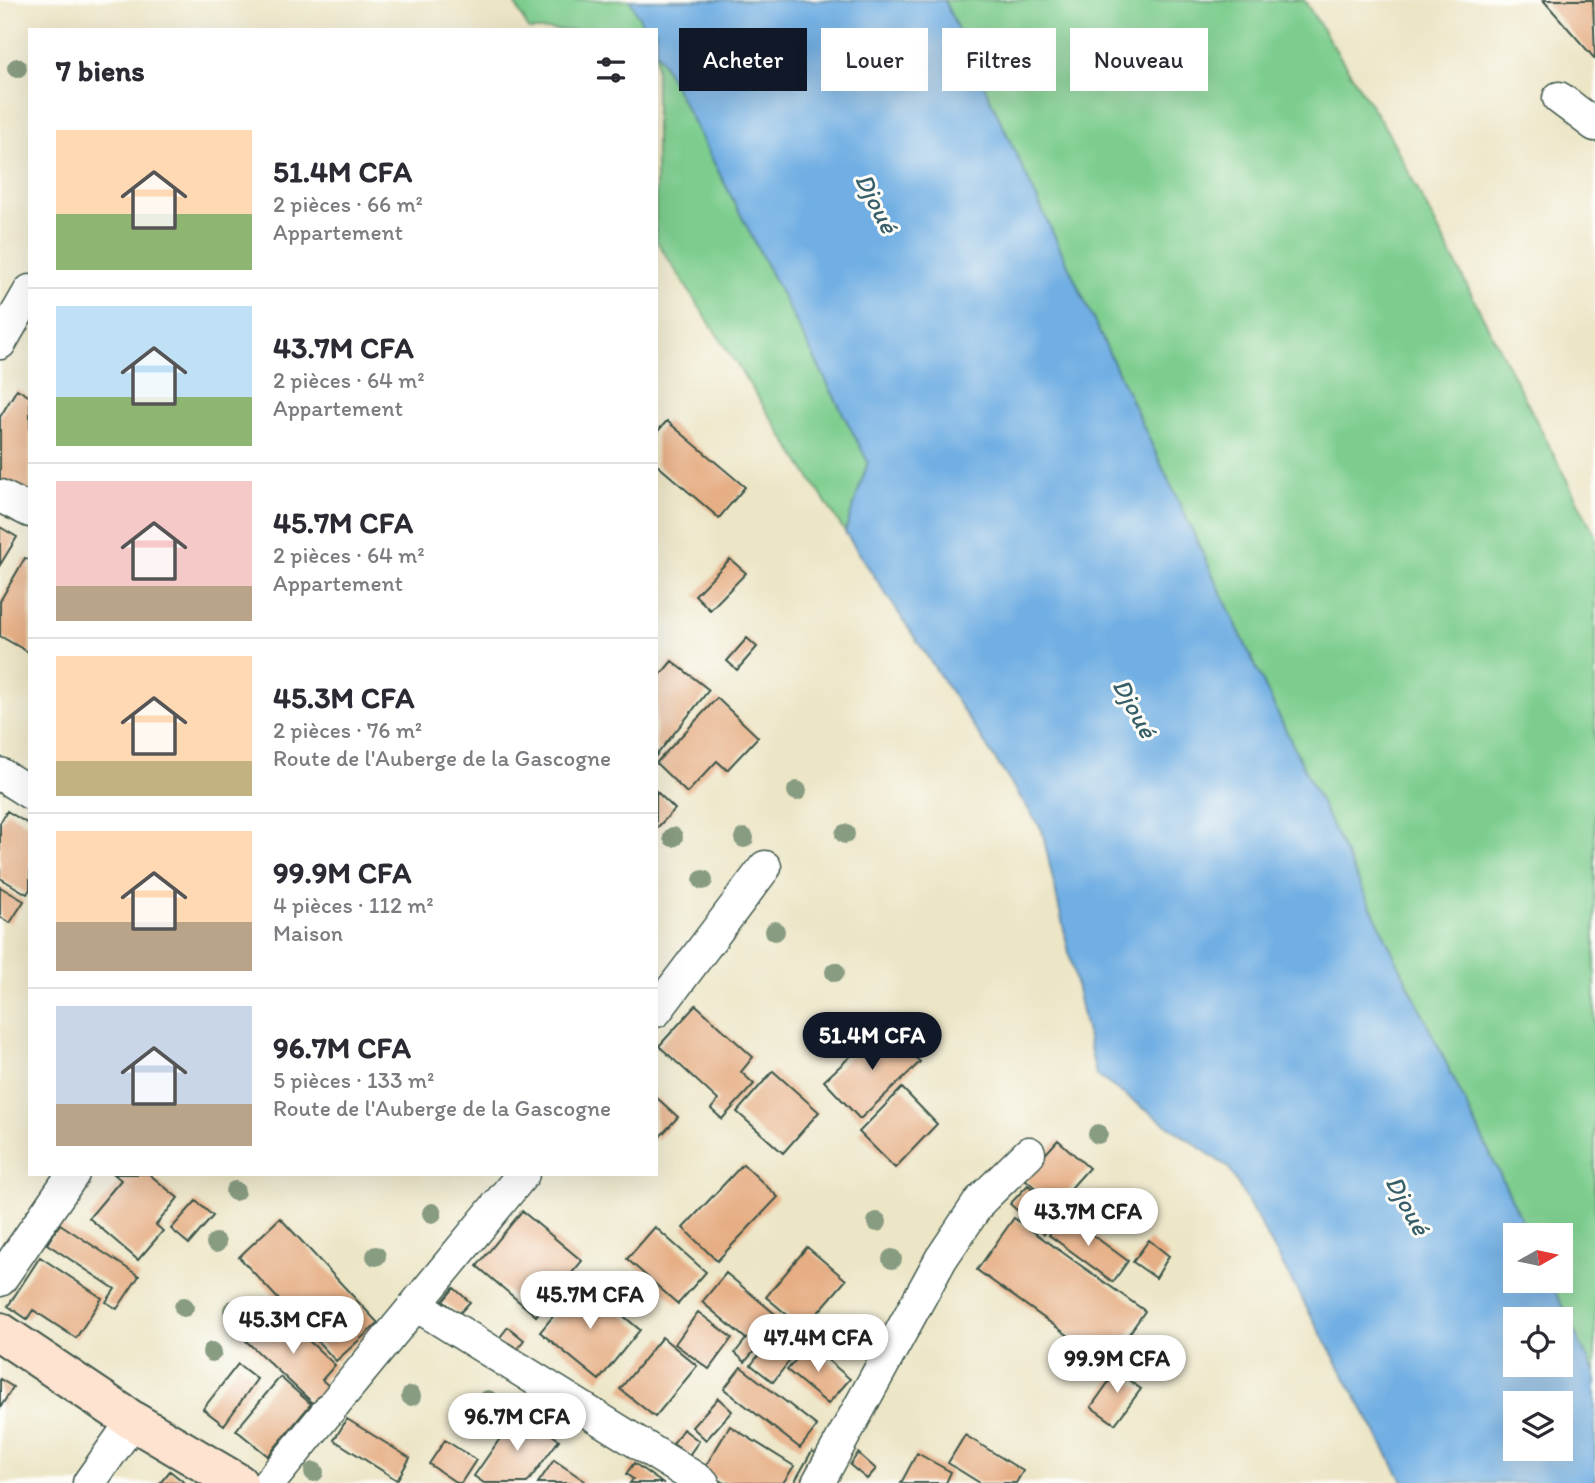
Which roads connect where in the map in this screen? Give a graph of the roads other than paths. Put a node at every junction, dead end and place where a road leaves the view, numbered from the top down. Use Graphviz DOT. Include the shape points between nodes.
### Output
graph roads {
  1 [pos="1559,98"];
  2 [pos="1595,125"];
  3 [pos="28,294"];
  4 [pos="0,343"];
  5 [pos="0,496"];
  6 [pos="28,510"];
  7 [pos="0,774"];
  8 [pos="28,792"];
  9 [pos="765,867"];
  10 [pos="658,1008"];
  11 [pos="1029,1153"];
  12 [pos="72,1176"];
  13 [pos="521,1176"];
  14 [pos="0,1280"];
  15 [pos="416,1305"];
  16 [pos="0,1332"];
  17 [pos="133,1421"];
  18 [pos="89,1483"];
  19 [pos="238,1483"];
  20 [pos="269,1483"];
  21 [pos="703,1483"];
  22 [pos="818,1483"];
  1 -- 2 [label="street"];
  3 -- 4 [label="street"];
  5 -- 6 [label="street"];
  7 -- 8 [label="street"];
  9 -- 10 [label="street"];
  11 -- 22 [label="street" via="980,1202 941,1259"];
  12 -- 14 [label="street"];
  13 -- 15 [label="street"];
  15 -- 20 [label="street"];
  15 -- 21 [label="street"];
  16 -- 17 [label="street"];
  17 -- 18 [label="street"];
  17 -- 19 [label="street"];
}
